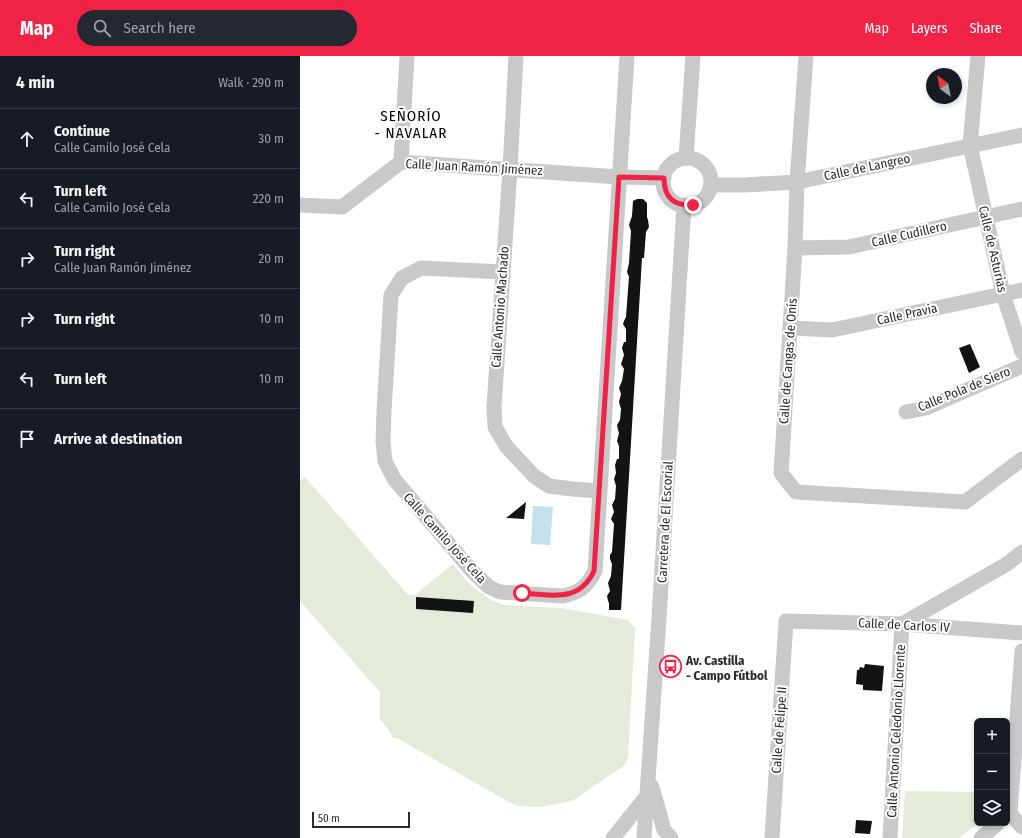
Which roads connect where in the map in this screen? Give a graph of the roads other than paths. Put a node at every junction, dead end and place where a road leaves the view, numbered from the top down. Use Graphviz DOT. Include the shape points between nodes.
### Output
graph roads {
  1 [pos="407,56"];
  2 [pos="516,56"];
  3 [pos="627,56"];
  4 [pos="693,56"];
  5 [pos="806,56"];
  6 [pos="978,56"];
  7 [pos="1022,135"];
  8 [pos="970,145"];
  9 [pos="686,158"];
  10 [pos="401,162"];
  11 [pos="510,169"];
  12 [pos="619,177"];
  13 [pos="664,178"];
  14 [pos="797,182"];
  15 [pos="711,184"];
  16 [pos="300,205"];
  17 [pos="684,205"];
  18 [pos="1022,209"];
  19 [pos="985,217"];
  20 [pos="796,248"];
  21 [pos="503,272"];
  22 [pos="1022,290"];
  23 [pos="1003,294"];
  24 [pos="791,328"];
  25 [pos="1022,352"];
  26 [pos="1022,366"];
  27 [pos="906,412"];
  28 [pos="1022,459"];
  29 [pos="599,491"];
  30 [pos="1022,552"];
  31 [pos="786,621"];
  32 [pos="902,624"];
  33 [pos="1022,633"];
  34 [pos="1022,651"];
  35 [pos="649,774"];
  36 [pos="1010,791"];
  37 [pos="647,796"];
  38 [pos="1022,803"];
  39 [pos="1010,812"];
  40 [pos="1010,816"];
  41 [pos="995,826"];
  42 [pos="1022,827"];
  43 [pos="613,838"];
  44 [pos="644,838"];
  45 [pos="671,838"];
  46 [pos="772,838"];
  47 [pos="890,838"];
  48 [pos="981,838"];
  1 -- 10 [label="street"];
  2 -- 11 [label="street, Calle Antonio Machado"];
  3 -- 12 [label="street, Calle Camilo José Cela"];
  4 -- 9 [label="street"];
  5 -- 14 [label="street, Calle de Cangas de Onís"];
  6 -- 8 [label="street, Calle de Asturias"];
  7 -- 8 [label="street, Calle de Langreo"];
  8 -- 14 [label="street, Calle de Langreo"];
  8 -- 19 [label="street, Calle de Asturias"];
  9 -- 13 [label="street" via="671,164"];
  9 -- 15 [label="street" via="702,163 710,176"];
  10 -- 11 [label="street, Calle Juan Ramón Jiménez"];
  10 -- 16 [label="street, Calle Juan Ramón Jiménez" via="342,207"];
  11 -- 12 [label="street, Calle Juan Ramón Jiménez"];
  11 -- 21 [label="street, Calle Antonio Machado"];
  12 -- 13 [label="street, Calle Juan Ramón Jiménez"];
  12 -- 29 [label="street, Calle Camilo José Cela"];
  13 -- 17 [label="street" via="664,186 670,199"];
  14 -- 15 [label="street, Calle de Langreo"];
  14 -- 20 [label="street, Calle de Cangas de Onís"];
  15 -- 17 [label="street" via="702,201"];
  17 -- 35 [label="street, Carretera de El Escorial"];
  18 -- 19 [label="street, Calle Cudillero"];
  19 -- 20 [label="street, Calle Cudillero" via="849,248"];
  19 -- 23 [label="street, Calle de Asturias"];
  20 -- 24 [label="street, Calle de Cangas de Onís"];
  21 -- 29 [label="street, Calle Antonio Machado" via="495,426 506,446 534,476 549,486"];
  21 -- 29 [label="street, Calle Camilo José Cela" via="422,268 402,278 391,295 384,411 385,461 394,479 472,572 489,587 500,592 562,596 577,592 586,585 594,571"];
  22 -- 23 [label="street, Calle Pravia"];
  23 -- 24 [label="street, Calle Pravia" via="832,330"];
  23 -- 25 [label="street, Calle de Asturias"];
  24 -- 28 [label="street, Calle de Cangas de Onís" via="781,473 796,492 965,502"];
  26 -- 27 [label="street, Calle Pola de Siero" via="926,408"];
  30 -- 32 [label="street" via="1007,564"];
  31 -- 32 [label="street, Calle de Carlos IV"];
  31 -- 46 [label="street, Calle de Felipe II"];
  32 -- 33 [label="street, Calle de Carlos IV"];
  32 -- 47 [label="street, Calle Antonio Celedonio Llorente"];
  34 -- 36 [label="street"];
  35 -- 37 [label="street, Carretera de El Escorial"];
  35 -- 45 [label="street" via="664,830"];
  37 -- 43 [label="street"];
  37 -- 44 [label="street, Carretera de El Escorial"];
  38 -- 39 [label="street"];
  40 -- 42 [label="street"];
  41 -- 48 [label="street"];
}
